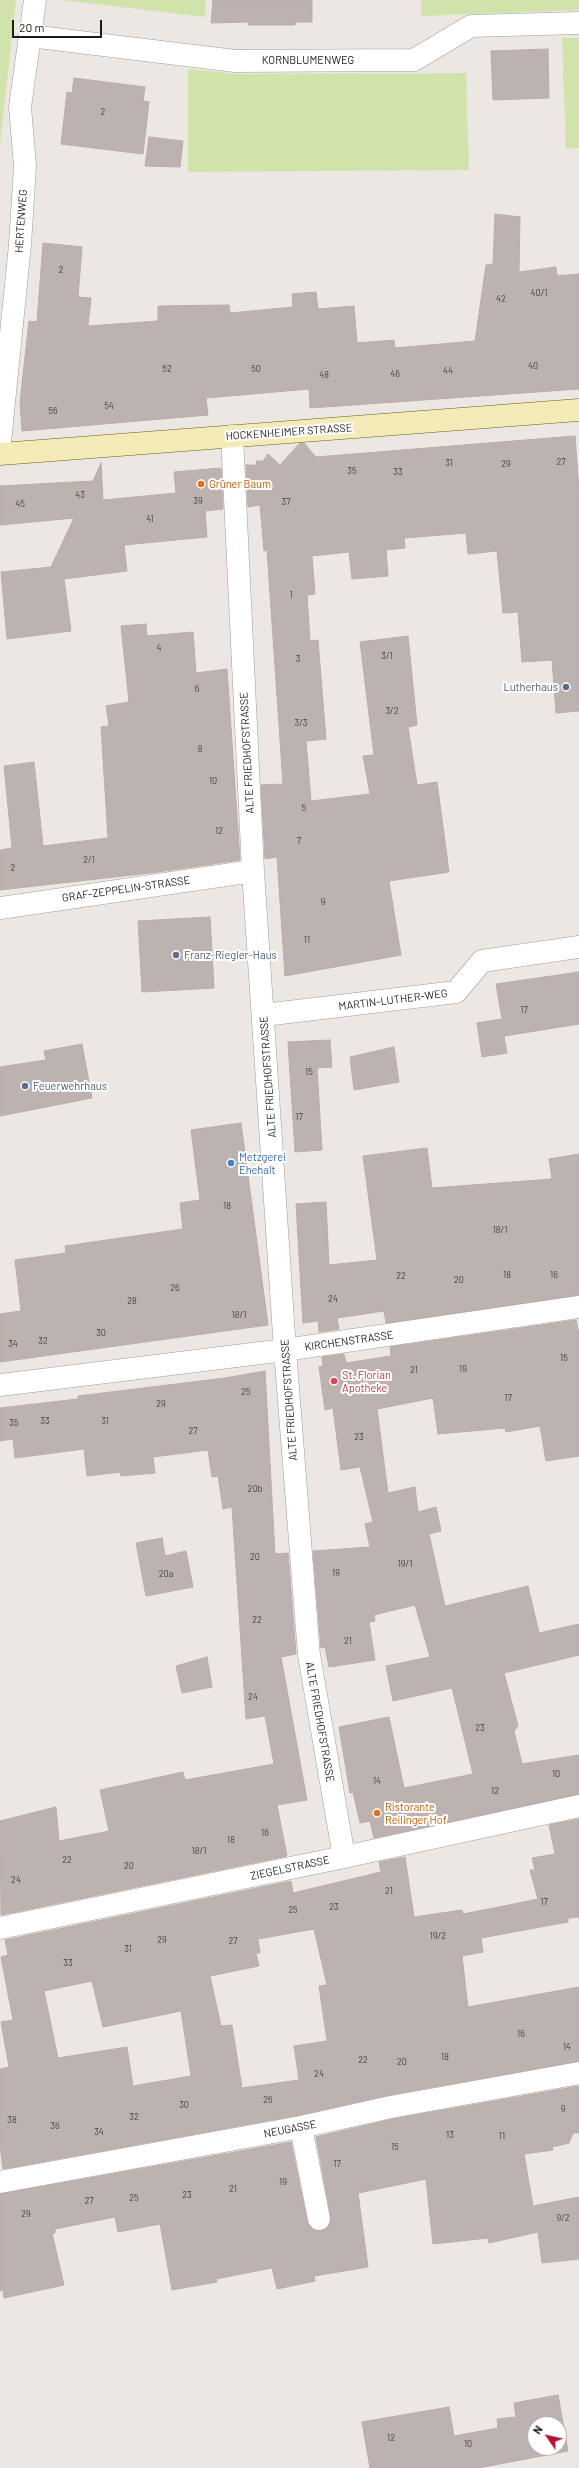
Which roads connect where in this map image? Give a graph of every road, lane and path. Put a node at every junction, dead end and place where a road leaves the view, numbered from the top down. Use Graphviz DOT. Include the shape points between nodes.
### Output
graph roads {
  1 [pos="35,0"];
  2 [pos="579,24"];
  3 [pos="30,36"];
  4 [pos="579,410"];
  5 [pos="232,436"];
  6 [pos="0,442"];
  7 [pos="0,454"];
  8 [pos="253,871"];
  9 [pos="0,908"];
  10 [pos="579,946"];
  11 [pos="264,1015"];
  12 [pos="579,1307"];
  13 [pos="285,1350"];
  14 [pos="0,1385"];
  15 [pos="579,1806"];
  16 [pos="344,1857"];
  17 [pos="0,1928"];
  18 [pos="579,2074"];
  19 [pos="301,2127"];
  20 [pos="0,2182"];
  21 [pos="319,2219"];
  1 -- 3 [label="street, HERTENWEG"];
  2 -- 3 [label="street, KORNBLUMENWEG" via="471,26 414,60 235,61"];
  3 -- 6 [label="street, HERTENWEG" via="20,107 25,166 20,245"];
  4 -- 5 [label="street, HOCKENHEIMER STRASSE"];
  5 -- 7 [label="street, HOCKENHEIMER STRASSE"];
  5 -- 8 [label="street, ALTE FRIEDHOFSTRASSE"];
  8 -- 9 [label="street, GRAF-ZEPPELIN-STRASSE"];
  8 -- 11 [label="street, ALTE FRIEDHOFSTRASSE"];
  10 -- 11 [label="street, MARTIN-LUTHER-WEG" via="482,962 456,992"];
  11 -- 13 [label="street, ALTE FRIEDHOFSTRASSE"];
  12 -- 13 [label="street, KIRCHENSTRASSE"];
  13 -- 14 [label="street, KIRCHENSTRASSE"];
  13 -- 16 [label="street, ALTE FRIEDHOFSTRASSE" via="308,1655"];
  15 -- 16 [label="street, ZIEGELSTRASSE"];
  16 -- 17 [label="street, ZIEGELSTRASSE"];
  18 -- 19 [label="street, NEUGASSE" via="391,2107"];
  19 -- 20 [label="street, NEUGASSE"];
  19 -- 21 [label="street"];
}
